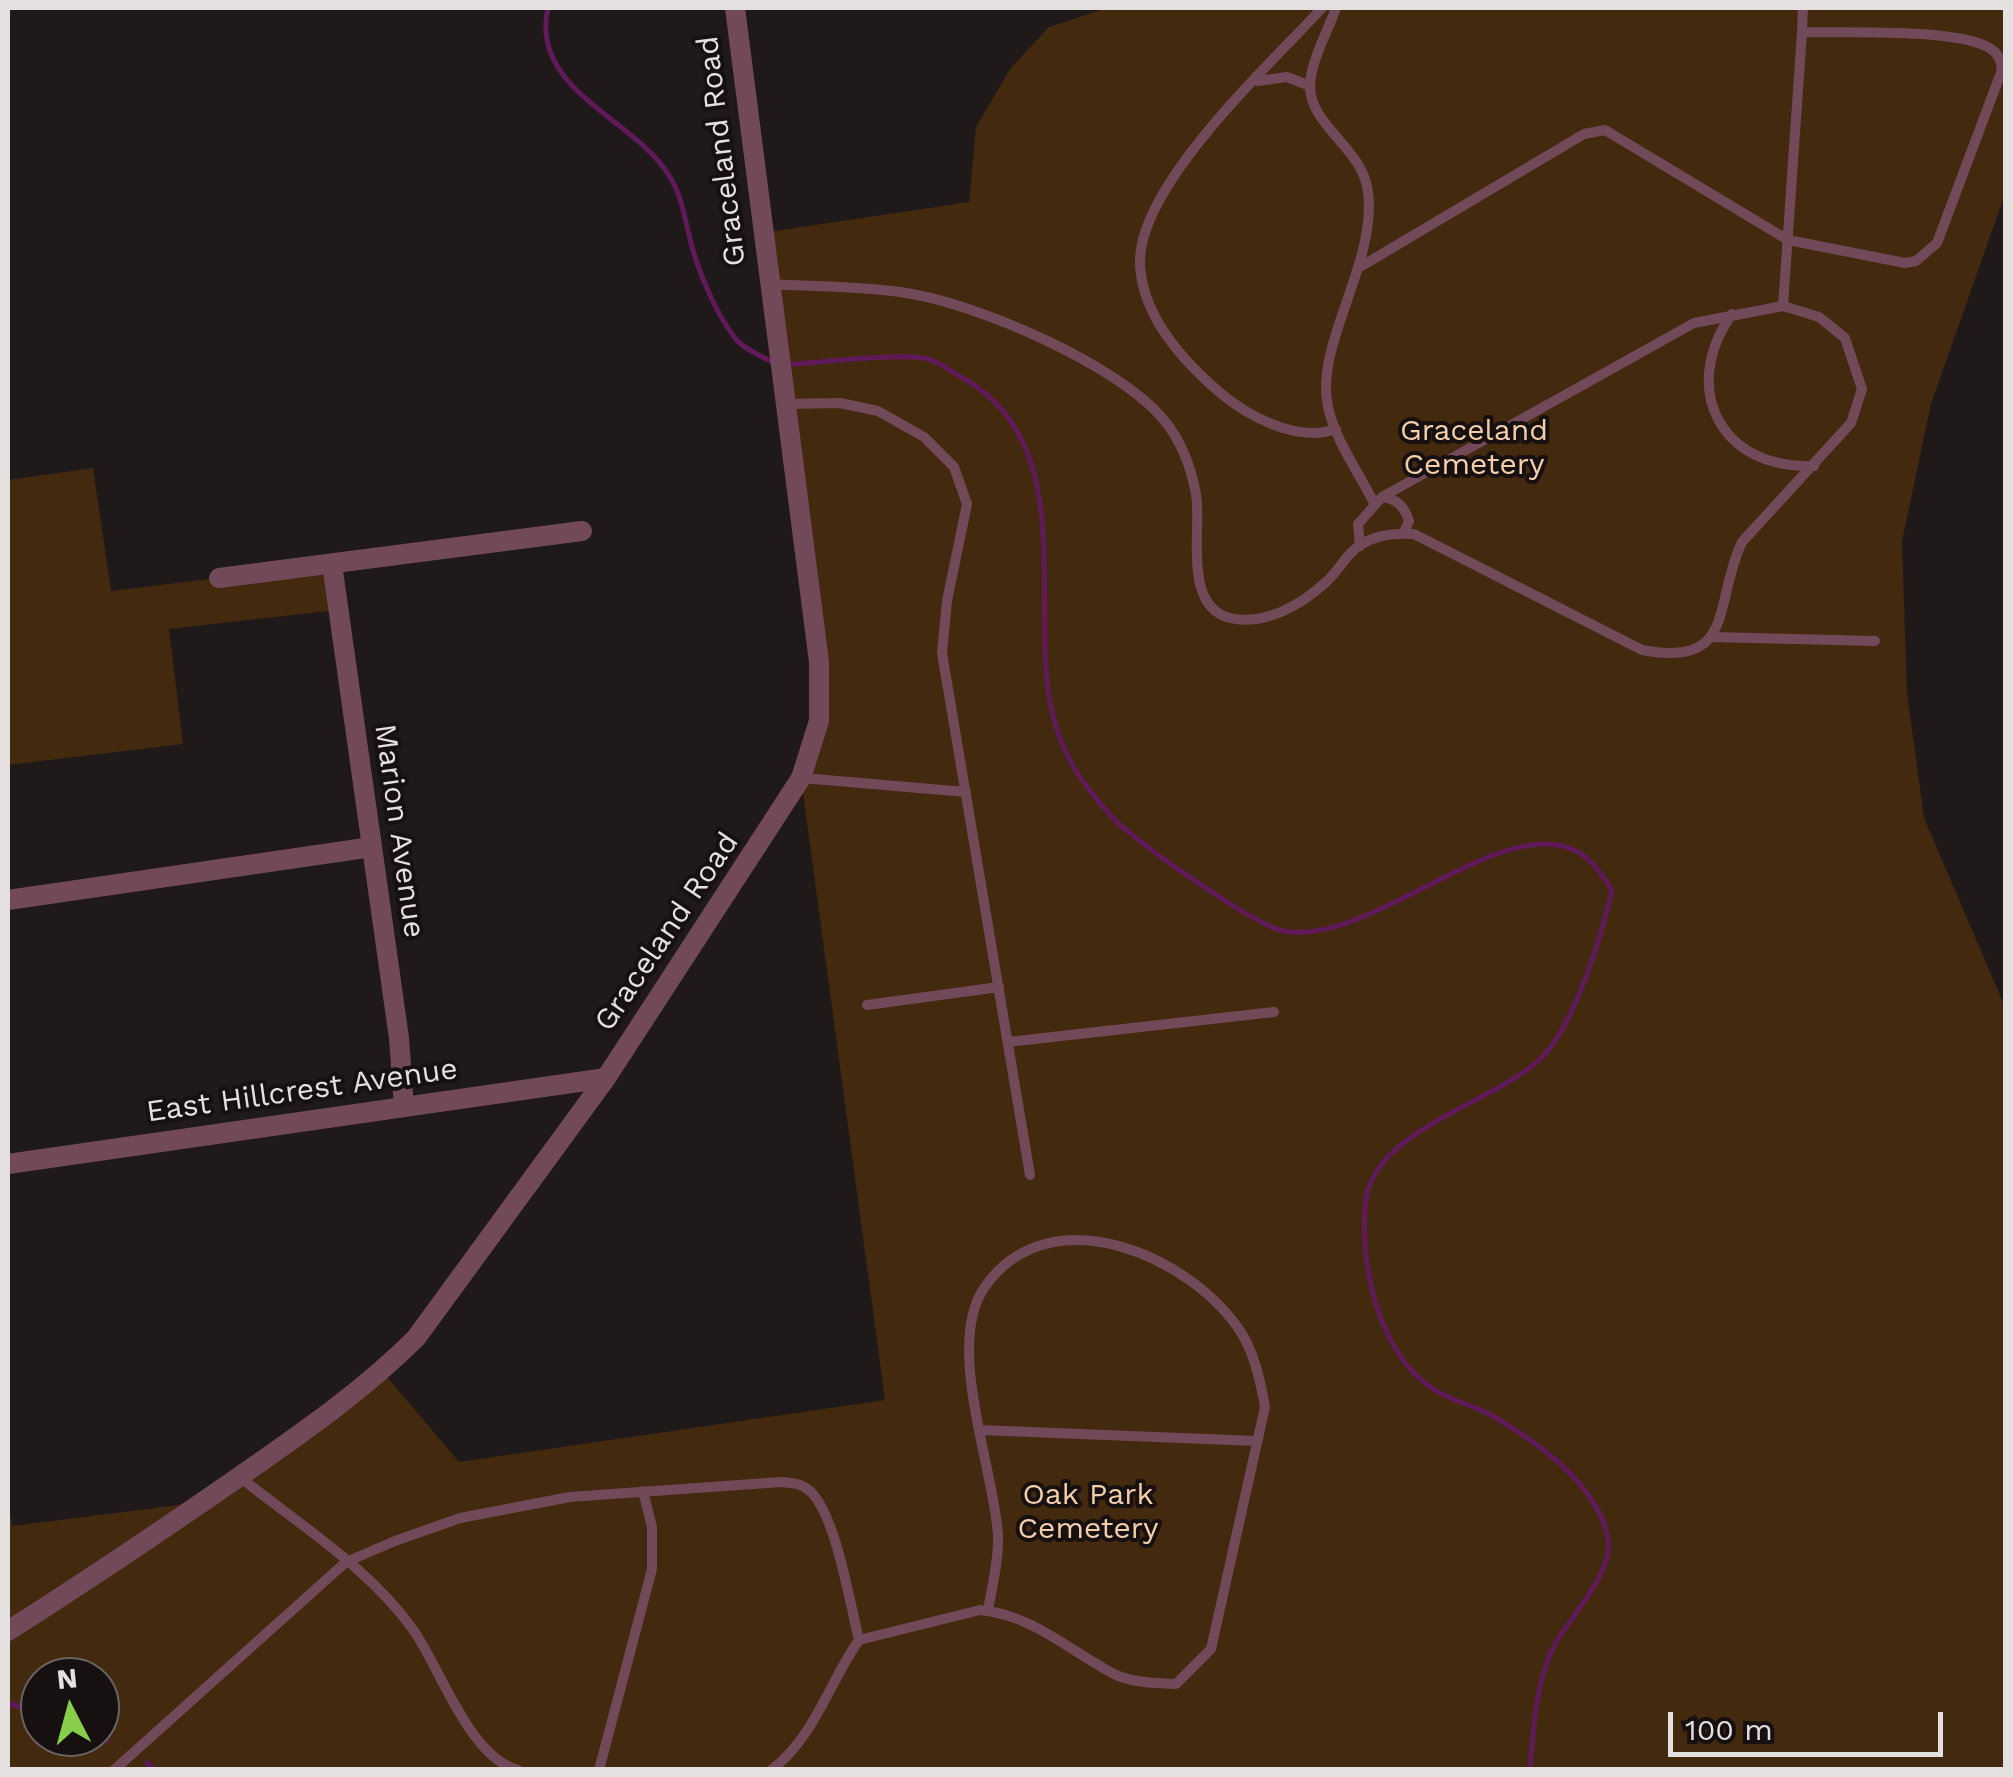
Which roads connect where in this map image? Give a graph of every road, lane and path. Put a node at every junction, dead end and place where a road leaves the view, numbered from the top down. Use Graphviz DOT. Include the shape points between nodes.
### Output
graph roads {
  1 [pos="735,8"];
  2 [pos="1322,8"];
  3 [pos="1336,8"];
  4 [pos="1803,8"];
  5 [pos="1802,32"];
  6 [pos="1253,84"];
  7 [pos="1310,86"];
  8 [pos="1788,240"];
  9 [pos="1360,268"];
  10 [pos="768,284"];
  11 [pos="1783,306"];
  12 [pos="1732,313"];
  13 [pos="783,404"];
  14 [pos="1336,429"];
  15 [pos="1814,466"];
  16 [pos="1378,500"];
  17 [pos="582,531"];
  18 [pos="1403,534"];
  19 [pos="1360,546"];
  20 [pos="332,564"];
  21 [pos="219,578"];
  22 [pos="1712,637"];
  23 [pos="1875,641"];
  24 [pos="802,778"];
  25 [pos="966,792"];
  26 [pos="372,847"];
  27 [pos="8,900"];
  28 [pos="998,987"];
  29 [pos="867,1005"];
  30 [pos="1274,1012"];
  31 [pos="1008,1042"];
  32 [pos="606,1078"];
  33 [pos="404,1107"];
  34 [pos="8,1164"];
  35 [pos="1030,1176"];
  36 [pos="980,1430"];
  37 [pos="1256,1441"];
  38 [pos="239,1476"];
  39 [pos="643,1491"];
  40 [pos="346,1562"];
  41 [pos="988,1611"];
  42 [pos="8,1631"];
  43 [pos="859,1640"];
  44 [pos="114,1770"];
  45 [pos="518,1770"];
  46 [pos="599,1770"];
  47 [pos="771,1770"];
  1 -- 10 [label="street, Graceland Road"];
  2 -- 6 [label="lane"];
  3 -- 7 [label="lane"];
  4 -- 5 [label="lane"];
  5 -- 8 [label="lane"];
  5 -- 8 [label="lane" via="1956,38 1993,50 2002,70 1928,252 1905,263"];
  6 -- 7 [label="lane" via="1287,76"];
  6 -- 14 [label="lane" via="1174,175 1154,210 1142,241 1142,286 1160,326 1223,396 1290,429"];
  7 -- 9 [label="lane" via="1314,106 1368,187"];
  8 -- 9 [label="lane" via="1605,130 1584,134"];
  8 -- 11 [label="lane"];
  9 -- 14 [label="lane" via="1328,377 1326,403"];
  10 -- 13 [label="street, Graceland Road"];
  10 -- 19 [label="lane" via="909,293 1022,330 1099,366 1162,418 1188,461 1197,499 1198,576 1206,598 1226,617 1254,620 1285,611 1328,582"];
  11 -- 12 [label="lane"];
  11 -- 15 [label="lane" via="1819,317 1845,338 1862,389 1851,423"];
  12 -- 15 [label="lane" via="1716,336 1710,364 1708,395 1718,426 1762,460"];
  12 -- 16 [label="lane" via="1654,344"];
  13 -- 24 [label="street, Graceland Road" via="821,692"];
  13 -- 25 [label="lane" via="840,403 878,411 924,437 954,467 967,504 942,653"];
  14 -- 16 [label="lane"];
  15 -- 22 [label="lane" via="1742,542"];
  16 -- 18 [label="lane" via="1400,502 1409,521"];
  16 -- 19 [label="lane" via="1358,524"];
  17 -- 20 [label="street"];
  18 -- 19 [label="lane"];
  18 -- 22 [label="lane" via="1444,546 1642,650 1675,656"];
  20 -- 21 [label="street"];
  20 -- 26 [label="street, Marion Avenue"];
  22 -- 23 [label="lane"];
  24 -- 25 [label="lane"];
  24 -- 32 [label="street, Graceland Road"];
  25 -- 28 [label="lane"];
  26 -- 27 [label="street"];
  26 -- 33 [label="street, Marion Avenue"];
  28 -- 29 [label="lane"];
  28 -- 31 [label="lane"];
  30 -- 31 [label="lane"];
  31 -- 35 [label="lane"];
  32 -- 33 [label="street, East Hillcrest Avenue"];
  32 -- 38 [label="street, Graceland Road" via="416,1338 369,1382"];
  33 -- 34 [label="street, East Hillcrest Avenue"];
  36 -- 37 [label="lane"];
  36 -- 37 [label="lane" via="970,1349 973,1310 986,1286 1050,1242 1088,1239 1152,1257 1205,1292 1242,1334 1261,1381 1264,1406"];
  36 -- 41 [label="lane" via="998,1537"];
  37 -- 41 [label="lane" via="1211,1649 1176,1684 1117,1676 1028,1621"];
  38 -- 40 [label="lane"];
  38 -- 42 [label="street, Graceland Road"];
  39 -- 40 [label="lane" via="460,1518"];
  39 -- 43 [label="lane" via="781,1482 812,1493"];
  39 -- 46 [label="lane" via="652,1569"];
  40 -- 44 [label="lane"];
  40 -- 45 [label="lane" via="383,1591 414,1631 479,1744"];
  41 -- 43 [label="lane"];
  43 -- 47 [label="lane" via="803,1738"];
}
